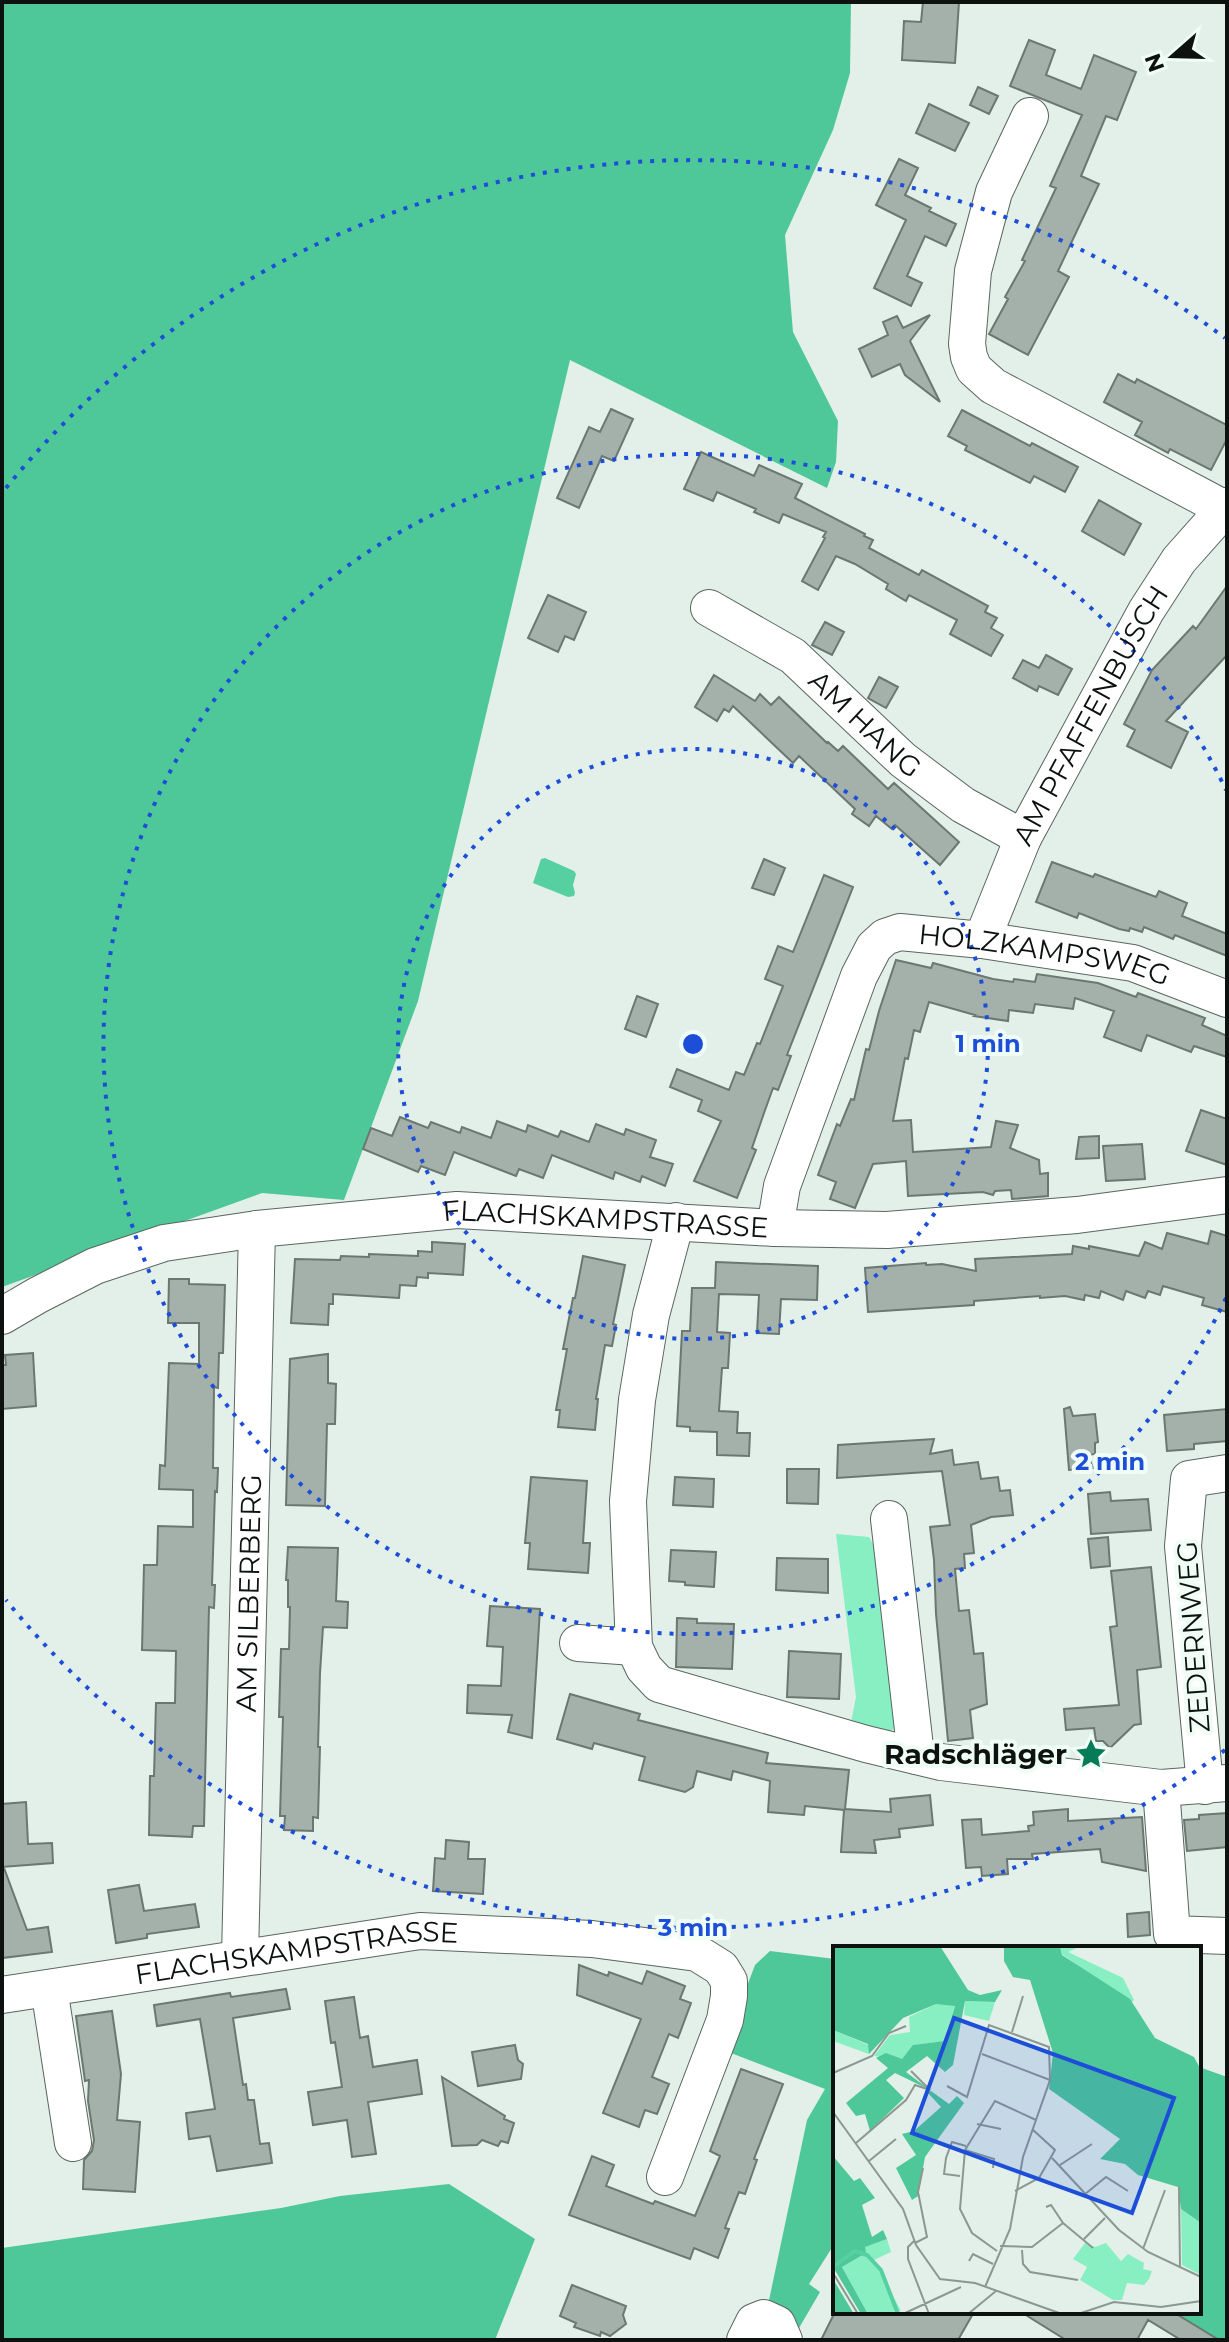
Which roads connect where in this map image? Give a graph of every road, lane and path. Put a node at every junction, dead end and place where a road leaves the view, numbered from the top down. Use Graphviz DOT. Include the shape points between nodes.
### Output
graph roads {
  1 [pos="1030,116"];
  2 [pos="1226,508"];
  3 [pos="709,608"];
  4 [pos="1023,838"];
  5 [pos="982,940"];
  6 [pos="1227,999"];
  7 [pos="1227,1195"];
  8 [pos="676,1221"];
  9 [pos="775,1228"];
  10 [pos="257,1229"];
  11 [pos="2,1316"];
  12 [pos="1227,1473"];
  13 [pos="889,1519"];
  14 [pos="578,1643"];
  15 [pos="634,1647"];
  16 [pos="916,1756"];
  17 [pos="1216,1784"];
  18 [pos="1161,1788"];
  19 [pos="1227,1936"];
  20 [pos="240,1957"];
  21 [pos="49,1988"];
  22 [pos="2,1995"];
  23 [pos="73,2143"];
  24 [pos="665,2177"];
  25 [pos="745,2340"];
  26 [pos="784,2340"];
  1 -- 2 [label="street" via="994,192 973,271 967,344 974,369 993,386"];
  2 -- 4 [label="street, AM PFAFFENBUSCH" via="1179,560 1146,611"];
  3 -- 4 [label="street, AM HANG" via="793,656 903,760 963,805"];
  4 -- 5 [label="street, AM PFAFFENBUSCH"];
  5 -- 6 [label="street, HOLZKAMPSWEG" via="1133,963"];
  5 -- 9 [label="street, HOLZKAMPSWEG" via="900,932 874,947 782,1186"];
  7 -- 9 [label="street, FLACHSKAMPSTRASSE" via="987,1223 887,1230"];
  8 -- 9 [label="street, FLACHSKAMPSTRASSE"];
  8 -- 10 [label="street, FLACHSKAMPSTRASSE" via="457,1210"];
  8 -- 15 [label="street" via="651,1315 637,1400 628,1501"];
  10 -- 11 [label="street, FLACHSKAMPSTRASSE" via="164,1243 95,1266"];
  10 -- 20 [label="street, AM SILBERBERG"];
  12 -- 17 [label="street, ZEDERNWEG" via="1189,1479 1183,1546"];
  13 -- 16 [label="street"];
  14 -- 15 [label="street"];
  15 -- 16 [label="street" via="659,1684"];
  16 -- 18 [label="street"];
  17 -- 18 [label="street"];
  18 -- 19 [label="street" via="1172,1934"];
  20 -- 21 [label="street, FLACHSKAMPSTRASSE"];
  20 -- 24 [label="street, FLACHSKAMPSTRASSE" via="420,1931 592,1939 697,1953 721,1968 729,1981 729,1996 725,2020"];
  21 -- 22 [label="street, FLACHSKAMPSTRASSE"];
  21 -- 23 [label="street"];
  25 -- 26 [label="street" via="754,2322 764,2318 780,2329"];
}
